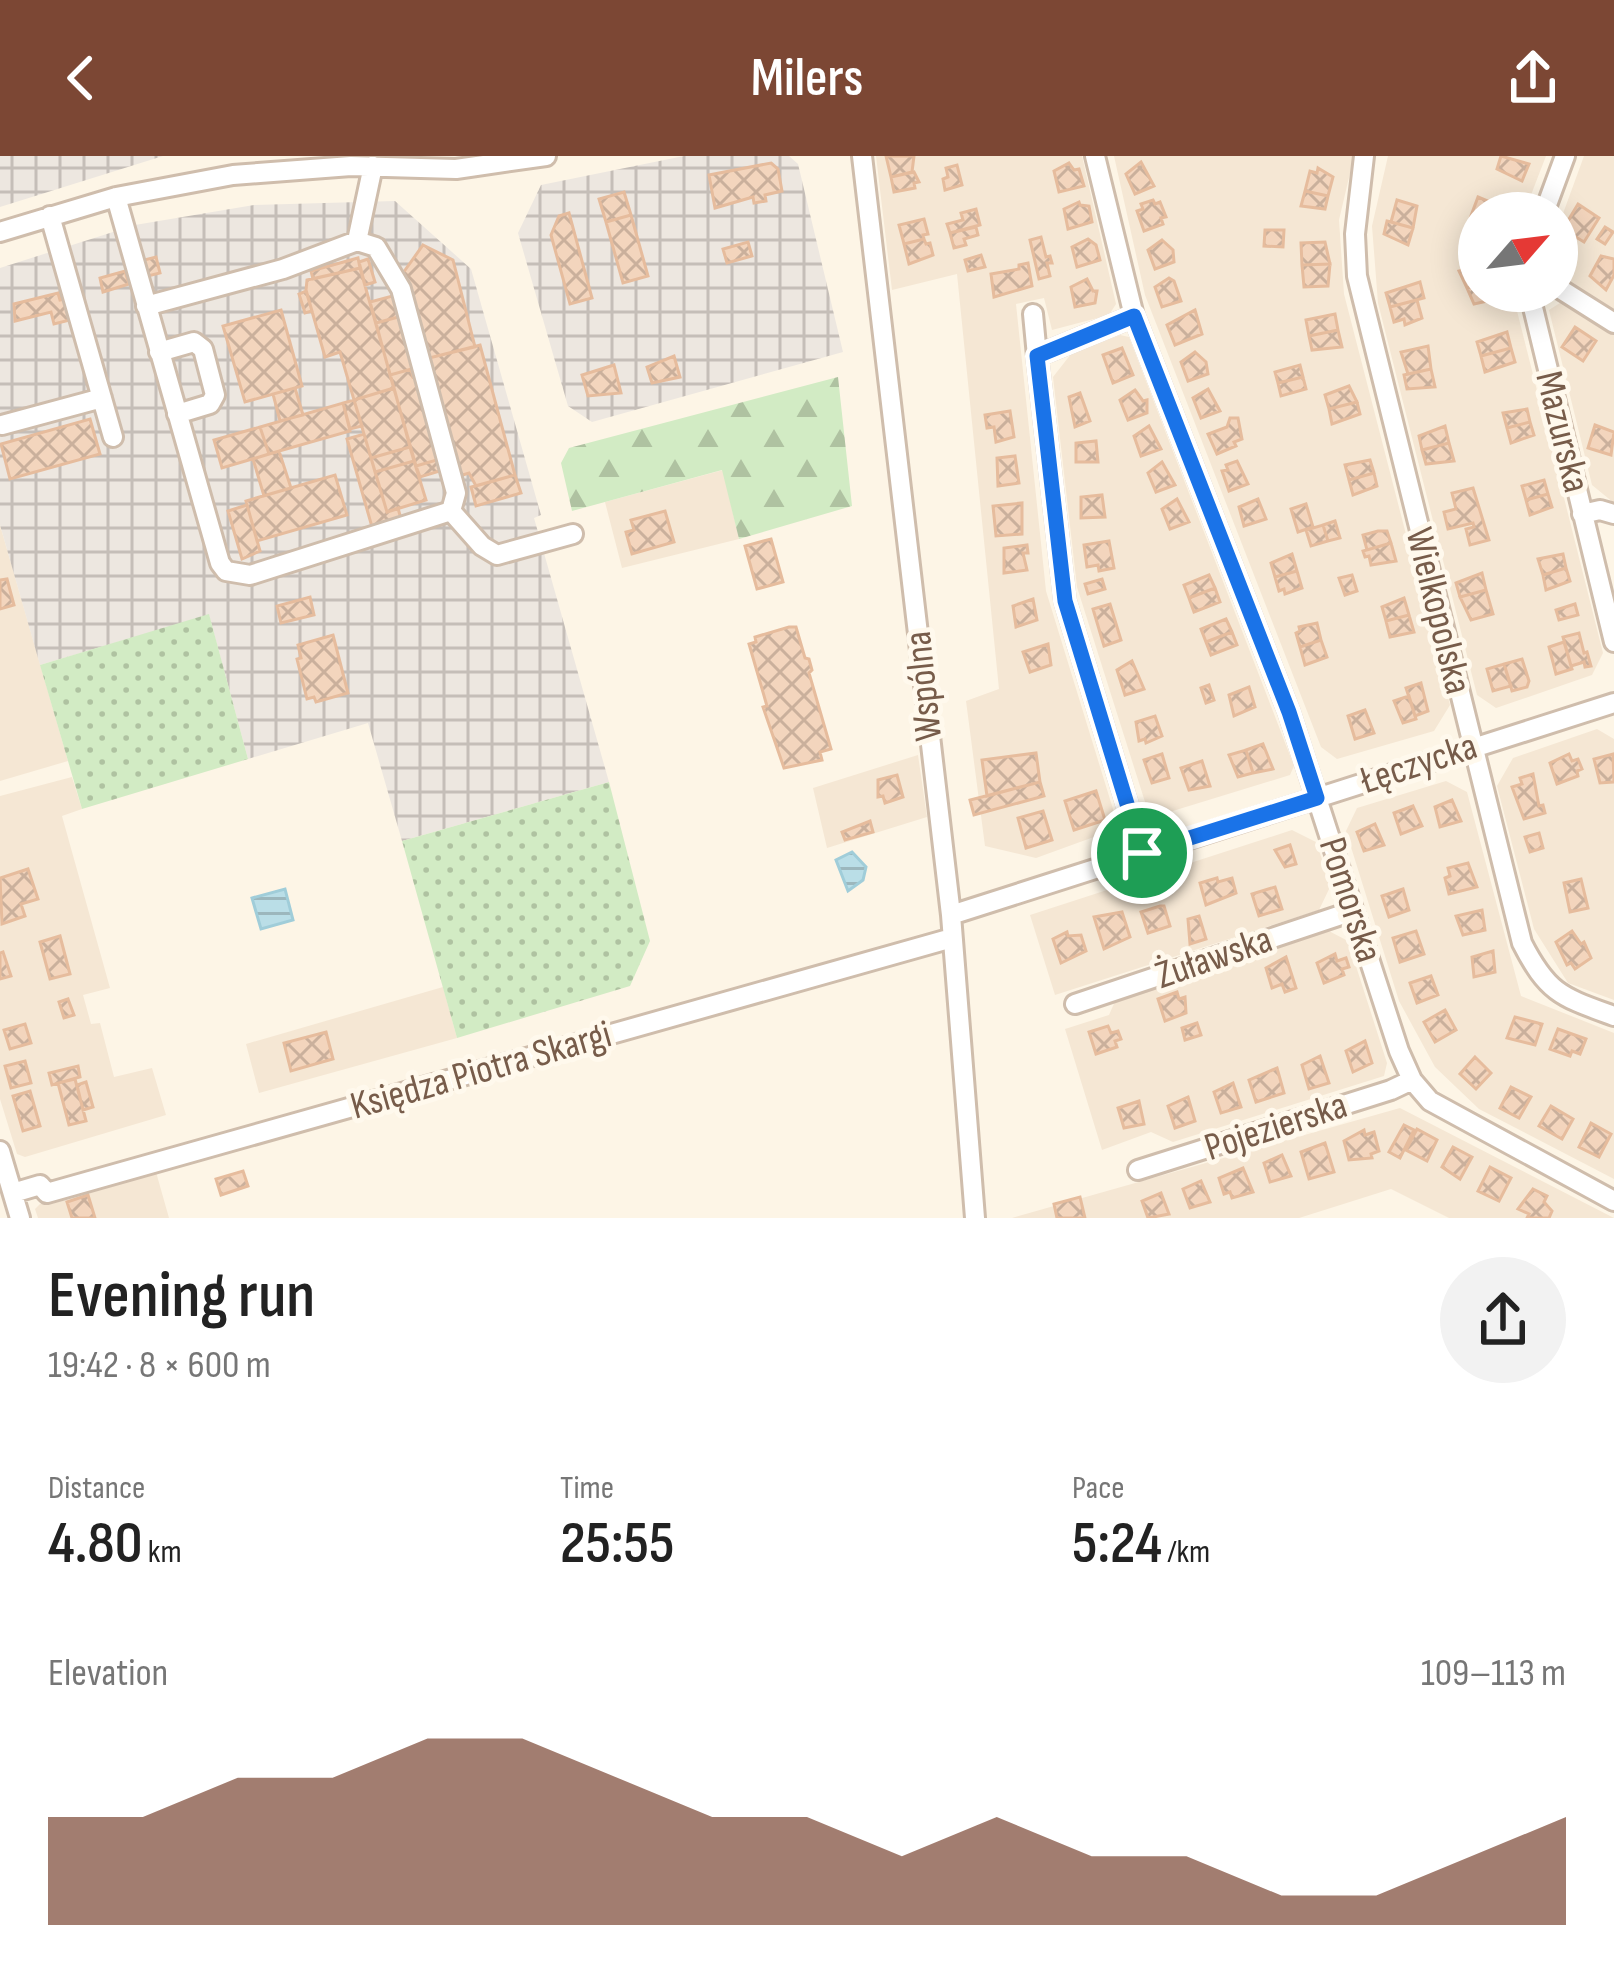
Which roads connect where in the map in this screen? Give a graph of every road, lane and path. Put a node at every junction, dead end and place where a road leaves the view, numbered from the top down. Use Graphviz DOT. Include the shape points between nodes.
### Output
graph roads {
  1 [pos="546,156"];
  2 [pos="862,156"];
  3 [pos="1095,156"];
  4 [pos="1364,156"];
  5 [pos="1565,156"];
  6 [pos="352,161"];
  7 [pos="464,162"];
  8 [pos="234,165"];
  9 [pos="373,166"];
  10 [pos="1552,192"];
  11 [pos="116,197"];
  12 [pos="50,216"];
  13 [pos="0,232"];
  14 [pos="357,241"];
  15 [pos="1578,300"];
  16 [pos="146,306"];
  17 [pos="1534,312"];
  18 [pos="1033,314"];
  19 [pos="1134,316"];
  20 [pos="1614,323"];
  21 [pos="159,352"];
  22 [pos="1037,356"];
  23 [pos="102,398"];
  24 [pos="177,414"];
  25 [pos="2,424"];
  26 [pos="113,437"];
  27 [pos="451,511"];
  28 [pos="1582,514"];
  29 [pos="1614,514"];
  30 [pos="573,534"];
  31 [pos="1614,642"];
  32 [pos="1614,703"];
  33 [pos="1471,746"];
  34 [pos="1317,798"];
  35 [pos="1142,853"];
  36 [pos="1353,911"];
  37 [pos="951,915"];
  38 [pos="952,938"];
  39 [pos="1075,1004"];
  40 [pos="1614,1016"];
  41 [pos="1412,1080"];
  42 [pos="0,1151"];
  43 [pos="1138,1170"];
  44 [pos="13,1193"];
  45 [pos="1614,1201"];
  46 [pos="20,1218"];
  47 [pos="975,1218"];
  1 -- 7 [label="street"];
  2 -- 37 [label="street, Wspólna"];
  3 -- 19 [label="street, Pomorska"];
  4 -- 33 [label="street, Wielkopolska" via="1357,276"];
  5 -- 10 [label="street"];
  6 -- 8 [label="street"];
  6 -- 9 [label="street"];
  7 -- 9 [label="street"];
  8 -- 11 [label="street"];
  9 -- 14 [label="street"];
  11 -- 12 [label="street"];
  11 -- 16 [label="street"];
  12 -- 13 [label="street"];
  12 -- 23 [label="street"];
  14 -- 16 [label="street"];
  14 -- 27 [label="street" via="376,247 401,289 456,493"];
  15 -- 20 [label="street"];
  16 -- 21 [label="street"];
  17 -- 28 [label="street, Mazurska"];
  18 -- 22 [label="street"];
  19 -- 22 [label="street"];
  19 -- 34 [label="street, Pomorska"];
  21 -- 24 [label="street"];
  21 -- 24 [label="street" via="194,342 203,349 215,395"];
  22 -- 35 [label="street" via="1065,601"];
  23 -- 25 [label="street"];
  23 -- 26 [label="street"];
  24 -- 27 [label="street" via="226,571 250,575"];
  27 -- 30 [label="street" via="497,555"];
  28 -- 29 [label="street"];
  28 -- 31 [label="street, Mazurska"];
  32 -- 33 [label="street, Łęczycka"];
  33 -- 34 [label="street, Łęczycka"];
  33 -- 40 [label="street, Wielkopolska" via="1522,943 1539,977 1565,998"];
  34 -- 35 [label="street, Łęczycka"];
  34 -- 36 [label="street, Pomorska"];
  35 -- 37 [label="street, Łęczycka"];
  36 -- 39 [label="street, Żuławska"];
  36 -- 41 [label="street, Pomorska"];
  37 -- 38 [label="street, Wspólna"];
  38 -- 44 [label="street, Księdza Piotra Skargi" via="47,1192 40,1185"];
  38 -- 47 [label="street, Wspólna"];
  41 -- 43 [label="street, Pojezierska"];
  41 -- 45 [label="street" via="1430,1101"];
  42 -- 44 [label="street"];
  44 -- 46 [label="street"];
}
